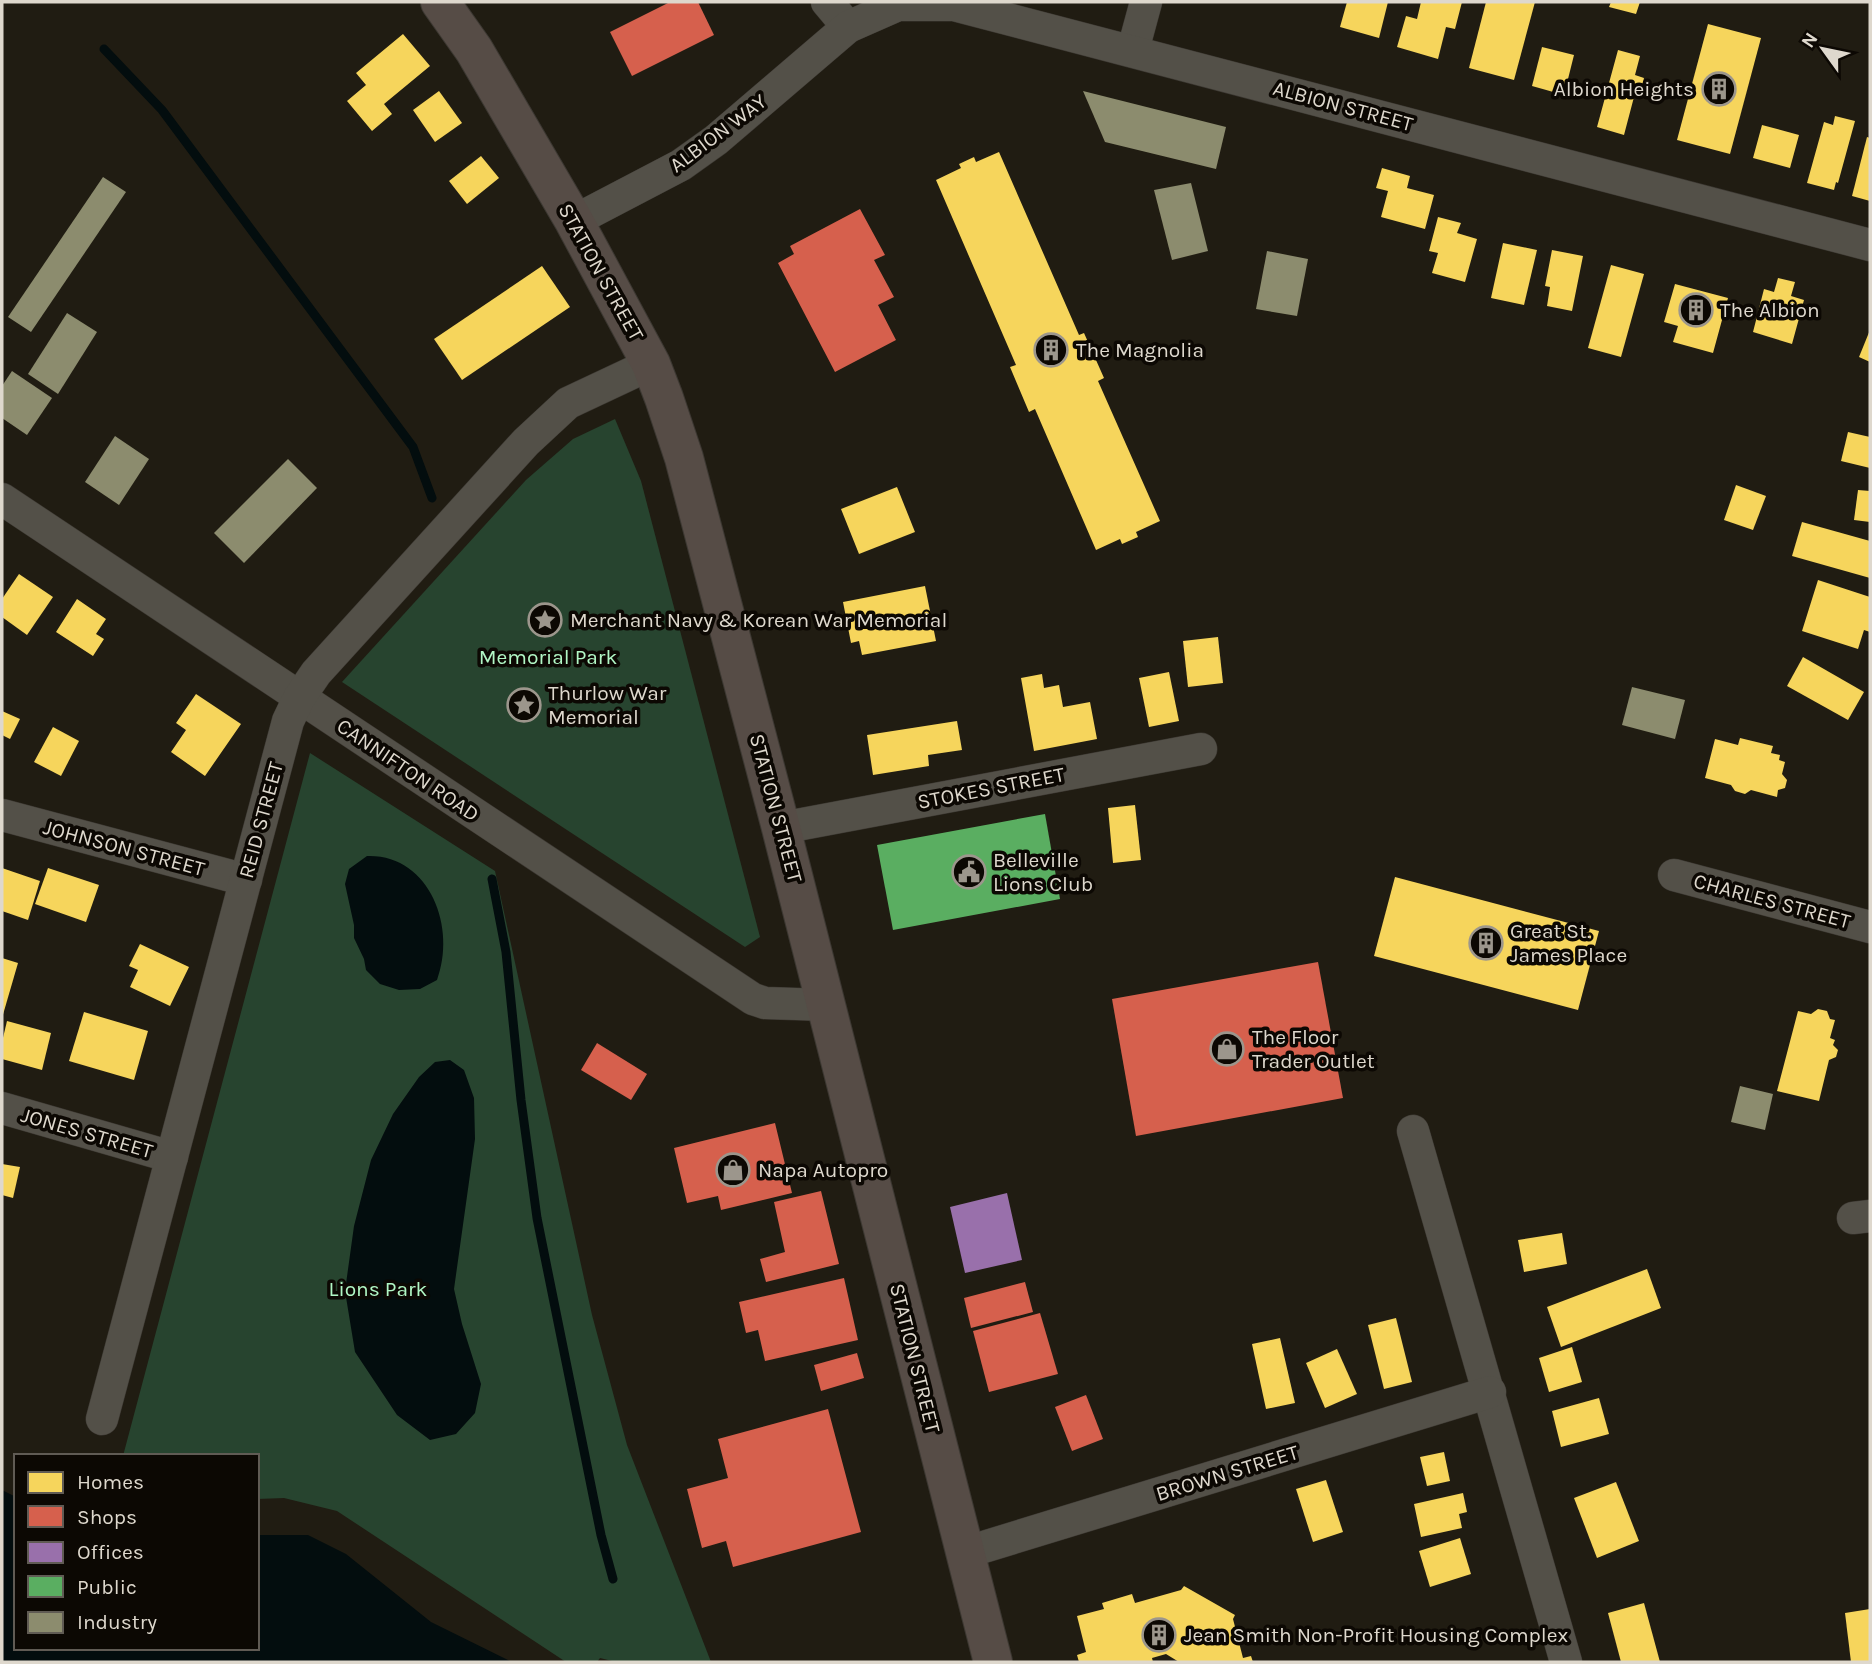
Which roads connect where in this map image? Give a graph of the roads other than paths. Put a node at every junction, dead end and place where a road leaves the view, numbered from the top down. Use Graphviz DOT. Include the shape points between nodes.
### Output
graph roads {
  1 [pos="440,2"];
  2 [pos="827,2"];
  3 [pos="1146,2"];
  4 [pos="849,27"];
  5 [pos="1133,50"];
  6 [pos="574,221"];
  7 [pos="1870,245"];
  8 [pos="650,364"];
  9 [pos="2,499"];
  10 [pos="299,698"];
  11 [pos="1200,749"];
  12 [pos="2,816"];
  13 [pos="781,828"];
  14 [pos="1674,875"];
  15 [pos="246,880"];
  16 [pos="1870,927"];
  17 [pos="827,1005"];
  18 [pos="2,1108"];
  19 [pos="1413,1131"];
  20 [pos="172,1157"];
  21 [pos="1490,1392"];
  22 [pos="102,1419"];
  23 [pos="964,1553"];
  24 [pos="993,1662"];
  25 [pos="1566,1662"];
  1 -- 6 [label="main road, STATION STREET" via="474,50"];
  2 -- 4 [label="street"];
  3 -- 5 [label="street"];
  4 -- 5 [label="street, ALBION STREET" via="898,5 954,5"];
  4 -- 6 [label="street, ALBION WAY" via="681,165"];
  5 -- 7 [label="street, ALBION STREET"];
  6 -- 8 [label="main road, STATION STREET"];
  8 -- 10 [label="street, REID STREET" via="568,403 526,442 316,673"];
  8 -- 13 [label="main road, STATION STREET" via="684,458"];
  9 -- 10 [label="street, CANNIFTON ROAD"];
  10 -- 15 [label="street, REID STREET" via="288,721"];
  10 -- 17 [label="street, CANNIFTON ROAD" via="753,999"];
  11 -- 13 [label="street, STOKES STREET"];
  12 -- 15 [label="street, JOHNSON STREET"];
  13 -- 17 [label="main road, STATION STREET"];
  14 -- 16 [label="street, CHARLES STREET"];
  15 -- 20 [label="street, REID STREET"];
  17 -- 23 [label="main road, STATION STREET"];
  18 -- 20 [label="street, JONES STREET"];
  19 -- 21 [label="street"];
  20 -- 22 [label="street, REID STREET"];
  21 -- 23 [label="street, BROWN STREET"];
  21 -- 25 [label="street"];
  23 -- 24 [label="main road, STATION STREET"];
}
